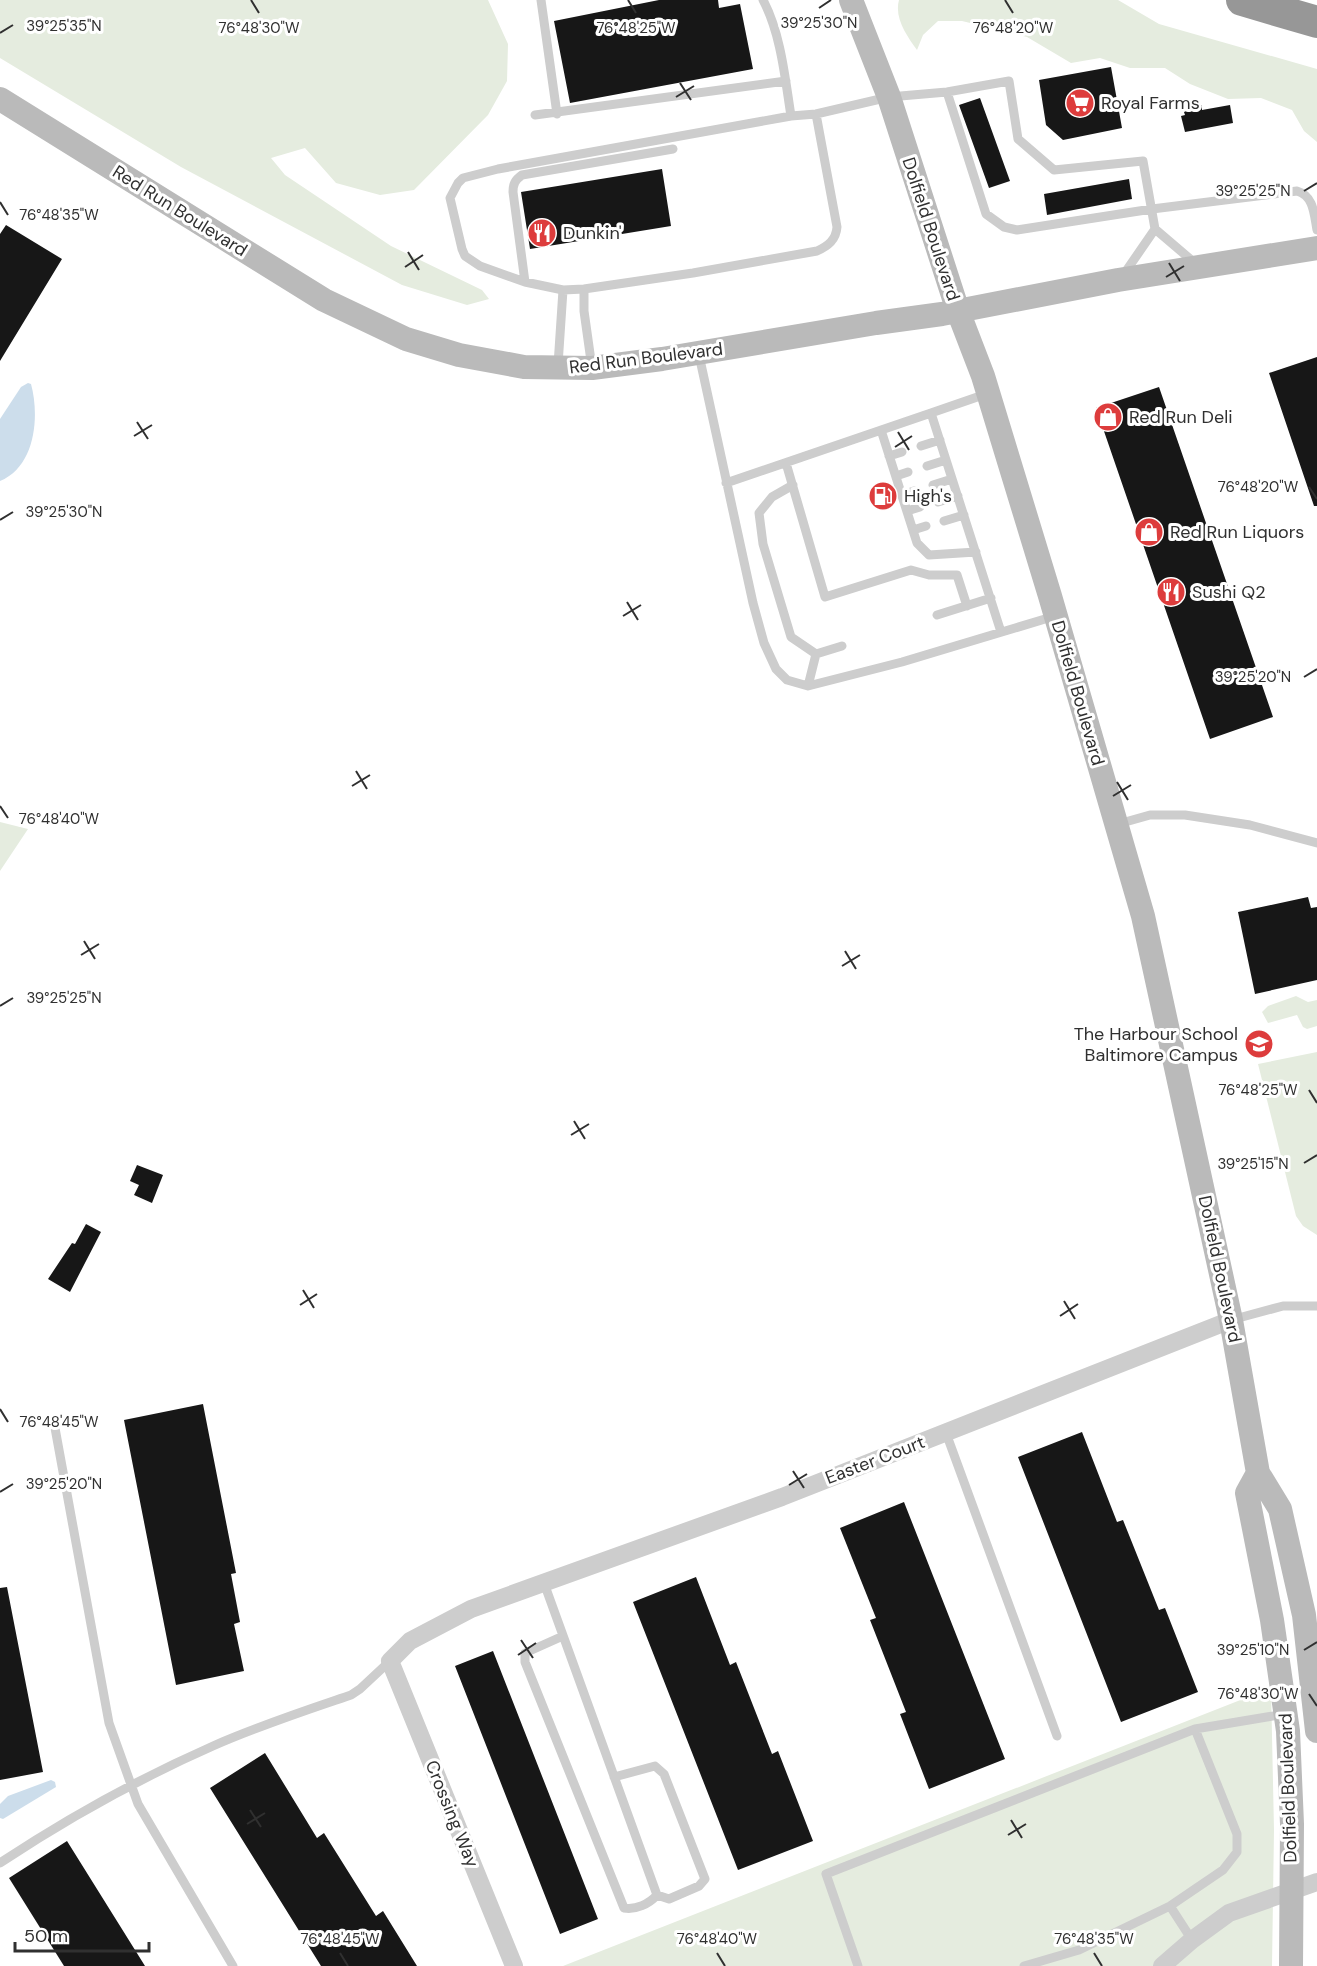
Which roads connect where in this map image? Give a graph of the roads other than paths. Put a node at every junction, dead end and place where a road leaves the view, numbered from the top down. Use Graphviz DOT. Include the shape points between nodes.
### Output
graph roads {
  1 [pos="541,0"];
  2 [pos="763,0"];
  3 [pos="851,0"];
  4 [pos="1242,0"];
  5 [pos="1317,22"];
  6 [pos="786,81"];
  7 [pos="947,92"];
  8 [pos="889,97"];
  9 [pos="0,99"];
  10 [pos="557,114"];
  11 [pos="816,114"];
  12 [pos="535,115"];
  13 [pos="791,116"];
  14 [pos="673,149"];
  15 [pos="1152,209"];
  16 [pos="1155,229"];
  17 [pos="1317,230"];
  18 [pos="1317,248"];
  19 [pos="1200,267"];
  20 [pos="1118,280"];
  21 [pos="525,282"];
  22 [pos="584,289"];
  23 [pos="563,290"];
  24 [pos="958,311"];
  25 [pos="698,352"];
  26 [pos="592,368"];
  27 [pos="558,369"];
  28 [pos="988,393"];
  29 [pos="931,413"];
  30 [pos="881,430"];
  31 [pos="940,440"];
  32 [pos="921,446"];
  33 [pos="902,452"];
  34 [pos="889,456"];
  35 [pos="946,460"];
  36 [pos="786,463"];
  37 [pos="927,466"];
  38 [pos="908,472"];
  39 [pos="896,476"];
  40 [pos="952,478"];
  41 [pos="726,483"];
  42 [pos="793,485"];
  43 [pos="933,485"];
  44 [pos="914,491"];
  45 [pos="902,495"];
  46 [pos="958,496"];
  47 [pos="938,502"];
  48 [pos="920,507"];
  49 [pos="907,511"];
  50 [pos="964,515"];
  51 [pos="944,521"];
  52 [pos="926,526"];
  53 [pos="913,530"];
  54 [pos="976,552"];
  55 [pos="990,598"];
  56 [pos="967,606"];
  57 [pos="936,615"];
  58 [pos="1056,616"];
  59 [pos="1001,632"];
  60 [pos="842,646"];
  61 [pos="816,654"];
  62 [pos="808,686"];
  63 [pos="1116,825"];
  64 [pos="1317,843"];
  65 [pos="1317,1306"];
  66 [pos="1232,1320"];
  67 [pos="55,1428"];
  68 [pos="946,1432"];
  69 [pos="1258,1473"];
  70 [pos="544,1583"];
  71 [pos="563,1636"];
  72 [pos="390,1661"];
  73 [pos="1286,1714"];
  74 [pos="1195,1729"];
  75 [pos="1317,1731"];
  76 [pos="1057,1736"];
  77 [pos="614,1777"];
  78 [pos="130,1785"];
  79 [pos="0,1863"];
  80 [pos="1317,1882"];
  81 [pos="1291,1892"];
  82 [pos="657,1896"];
  83 [pos="1170,1906"];
  84 [pos="1192,1940"];
  85 [pos="233,1966"];
  86 [pos="514,1966"];
  87 [pos="858,1966"];
  88 [pos="1024,1966"];
  89 [pos="1162,1966"];
  90 [pos="1291,1966"];
  1 -- 10 [label="lane"];
  2 -- 6 [label="lane" via="771,15"];
  3 -- 8 [label="main road, Dolfield Boulevard"];
  4 -- 5 [label="highway"];
  6 -- 10 [label="lane"];
  6 -- 13 [label="lane"];
  7 -- 8 [label="lane"];
  7 -- 15 [label="lane" via="986,214 1004,227 1017,230"];
  7 -- 15 [label="lane" via="1009,81 1018,139 1054,170 1143,161"];
  8 -- 11 [label="lane"];
  8 -- 24 [label="main road, Dolfield Boulevard"];
  9 -- 27 [label="main road, Red Run Boulevard" via="324,300 406,339 459,355"];
  10 -- 12 [label="lane"];
  11 -- 13 [label="lane"];
  11 -- 22 [label="lane" via="837,227 827,247"];
  13 -- 21 [label="lane" via="463,178 450,198 465,256 480,267"];
  14 -- 21 [label="lane" via="517,179 513,192"];
  15 -- 16 [label="lane"];
  15 -- 17 [label="lane" via="1297,191 1311,200"];
  16 -- 19 [label="lane"];
  16 -- 20 [label="lane"];
  18 -- 19 [label="main road, Red Run Boulevard"];
  19 -- 20 [label="main road, Red Run Boulevard"];
  20 -- 24 [label="main road, Red Run Boulevard"];
  21 -- 23 [label="lane"];
  22 -- 23 [label="lane"];
  22 -- 26 [label="lane"];
  23 -- 27 [label="lane"];
  24 -- 25 [label="main road, Red Run Boulevard"];
  24 -- 28 [label="main road, Dolfield Boulevard"];
  25 -- 26 [label="main road, Red Run Boulevard"];
  25 -- 41 [label="lane"];
  26 -- 27 [label="main road, Red Run Boulevard"];
  28 -- 29 [label="lane"];
  28 -- 58 [label="main road, Dolfield Boulevard"];
  29 -- 30 [label="lane"];
  29 -- 31 [label="lane"];
  30 -- 34 [label="lane"];
  30 -- 36 [label="lane"];
  31 -- 32 [label="lane"];
  31 -- 35 [label="lane"];
  33 -- 34 [label="lane"];
  34 -- 39 [label="lane"];
  35 -- 37 [label="lane"];
  35 -- 40 [label="lane"];
  36 -- 41 [label="lane"];
  36 -- 42 [label="lane"];
  38 -- 39 [label="lane"];
  39 -- 45 [label="lane"];
  40 -- 43 [label="lane"];
  40 -- 46 [label="lane"];
  41 -- 62 [label="lane" via="764,643 776,669 787,680"];
  42 -- 56 [label="lane" via="825,597 911,570 929,575 957,575"];
  42 -- 61 [label="lane" via="772,497 759,513 762,544 792,637"];
  44 -- 45 [label="lane"];
  45 -- 49 [label="lane"];
  46 -- 47 [label="lane"];
  46 -- 50 [label="lane"];
  48 -- 49 [label="lane"];
  49 -- 53 [label="lane"];
  50 -- 51 [label="lane"];
  50 -- 54 [label="lane"];
  52 -- 53 [label="lane"];
  53 -- 54 [label="lane" via="917,543 929,555"];
  54 -- 55 [label="lane"];
  55 -- 56 [label="lane"];
  55 -- 59 [label="lane"];
  56 -- 57 [label="lane"];
  58 -- 59 [label="lane"];
  58 -- 63 [label="main road, Dolfield Boulevard"];
  59 -- 62 [label="lane"];
  60 -- 61 [label="lane"];
  61 -- 62 [label="lane"];
  63 -- 64 [label="lane" via="1150,815 1185,815 1250,825"];
  63 -- 66 [label="main road, Dolfield Boulevard" via="1143,916"];
  65 -- 66 [label="lane" via="1283,1306"];
  66 -- 68 [label="street, Easter Court"];
  66 -- 69 [label="main road, Dolfield Boulevard"];
  67 -- 78 [label="lane" via="109,1723"];
  68 -- 70 [label="street, Easter Court" via="782,1497"];
  68 -- 76 [label="lane"];
  69 -- 73 [label="main road, Dolfield Boulevard" via="1247,1493"];
  69 -- 75 [label="main road, Dolfield Boulevard" via="1283,1520 1304,1615"];
  70 -- 71 [label="lane"];
  70 -- 72 [label="street, Easter Court" via="424,1632"];
  71 -- 77 [label="lane"];
  71 -- 82 [label="lane" via="525,1653 525,1662 624,1908 641,1906"];
  72 -- 78 [label="lane" via="351,1695 213,1745"];
  72 -- 86 [label="street, Crossing Way"];
  73 -- 74 [label="lane"];
  73 -- 81 [label="main road, Dolfield Boulevard"];
  74 -- 83 [label="lane" via="1238,1834 1237,1852 1223,1870"];
  74 -- 87 [label="lane" via="826,1874"];
  77 -- 82 [label="lane"];
  77 -- 82 [label="lane" via="655,1766 664,1774 705,1880 669,1899"];
  78 -- 79 [label="lane"];
  78 -- 85 [label="lane"];
  80 -- 81 [label="street"];
  81 -- 84 [label="street" via="1229,1913"];
  81 -- 90 [label="main road, Dolfield Boulevard"];
  83 -- 84 [label="lane"];
  83 -- 88 [label="lane" via="1079,1950"];
  84 -- 89 [label="street"];
}
